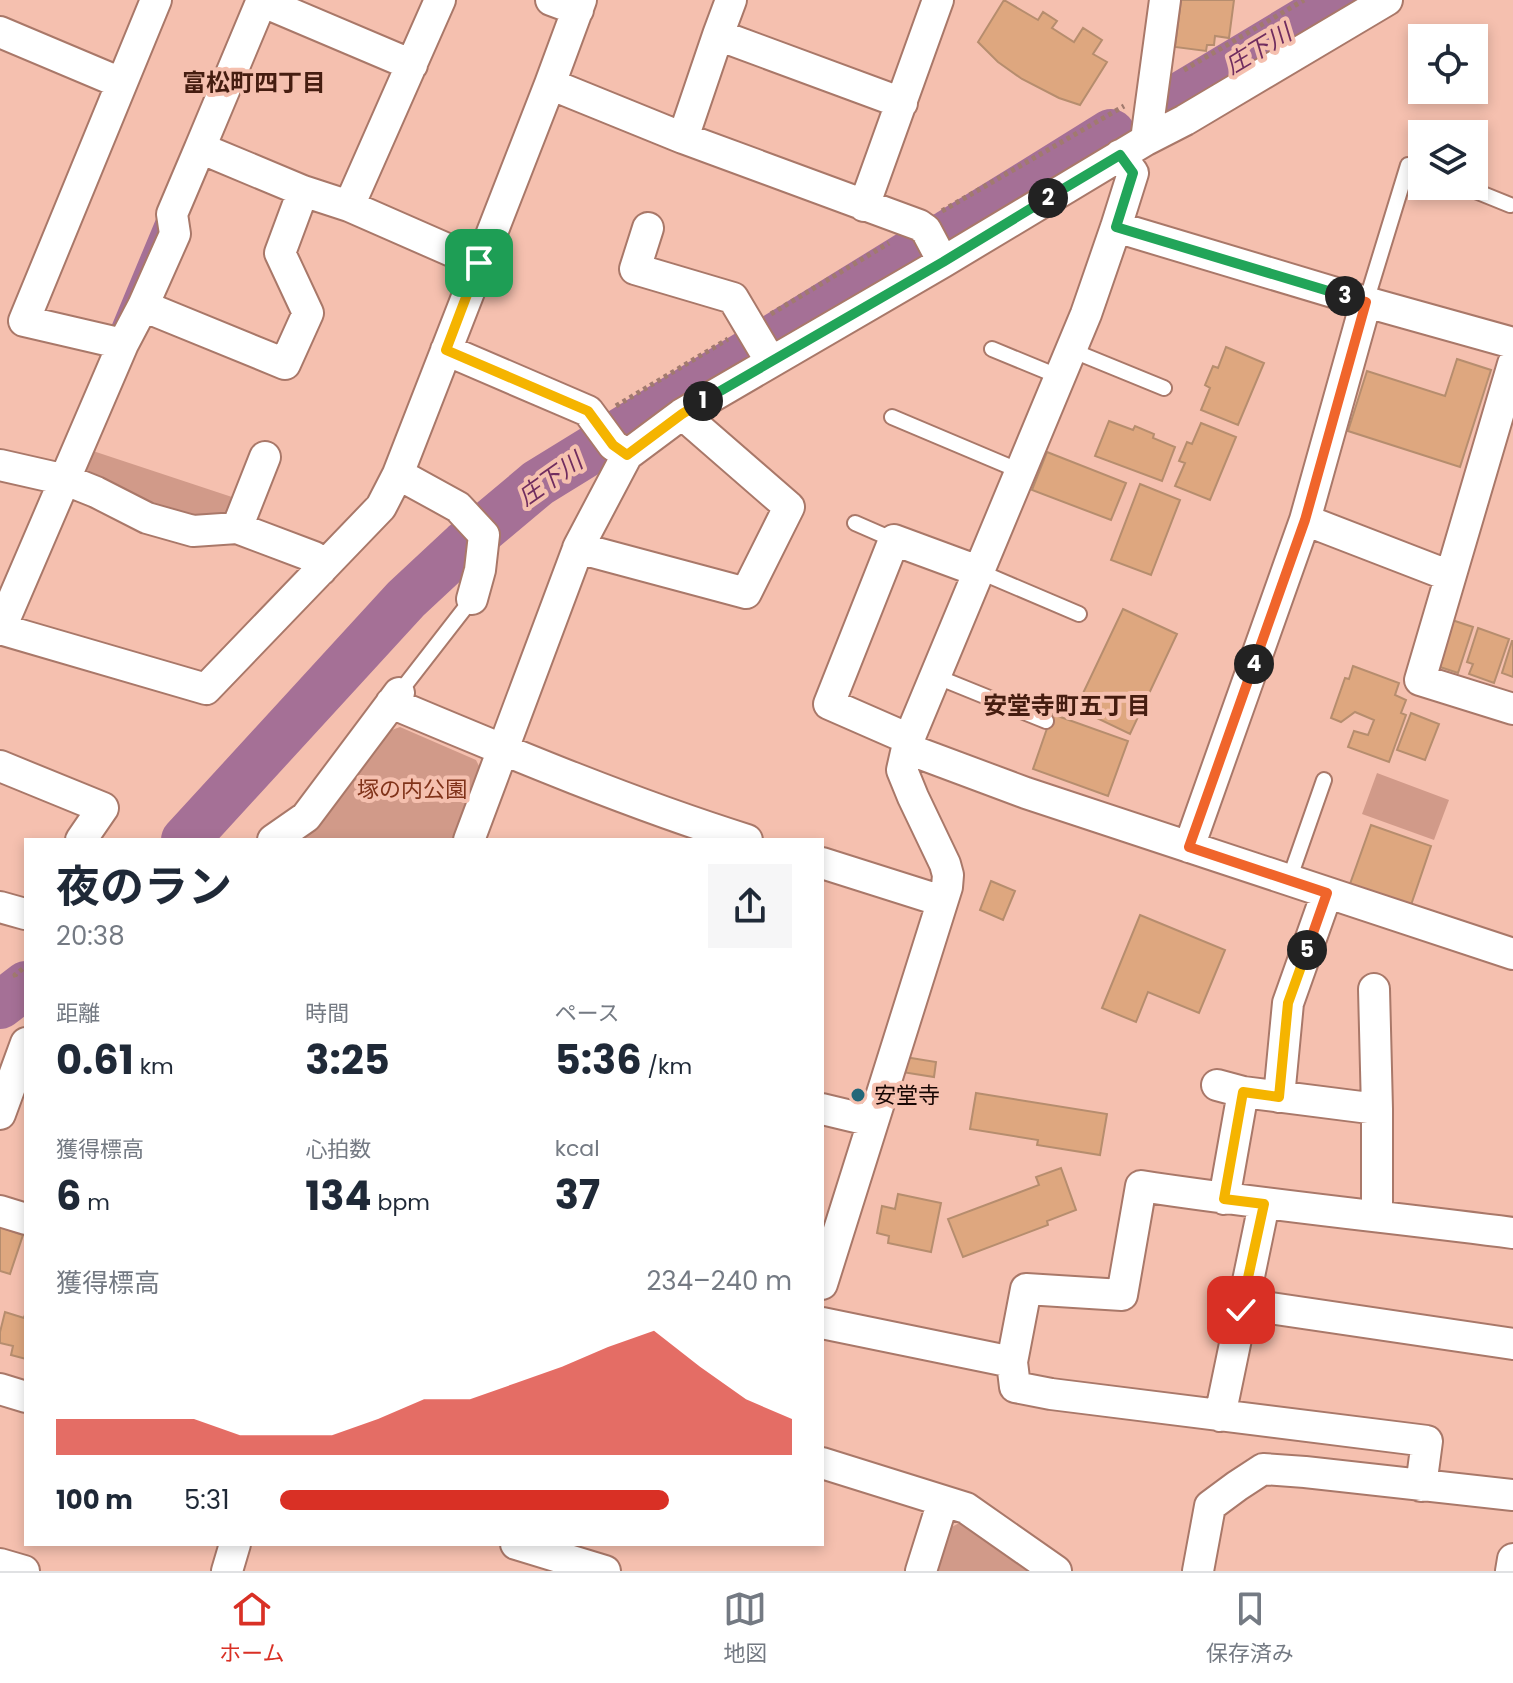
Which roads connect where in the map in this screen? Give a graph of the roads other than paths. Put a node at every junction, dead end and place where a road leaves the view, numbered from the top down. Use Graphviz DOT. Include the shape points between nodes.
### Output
graph roads {
  1 [pos="156,0"];
  2 [pos="440,0"];
  3 [pos="731,0"];
  4 [pos="1165,0"];
  5 [pos="1387,0"];
  6 [pos="262,1"];
  7 [pos="935,1"];
  8 [pos="570,3"];
  9 [pos="0,32"];
  10 [pos="718,35"];
  11 [pos="412,65"];
  12 [pos="121,83"];
  13 [pos="550,84"];
  14 [pos="902,103"];
  15 [pos="683,138"];
  16 [pos="1146,140"];
  17 [pos="200,148"];
  18 [pos="1120,155"];
  19 [pos="1408,165"];
  20 [pos="303,191"];
  21 [pos="1488,196"];
  22 [pos="1510,205"];
  23 [pos="349,206"];
  24 [pos="864,206"];
  25 [pos="1116,227"];
  26 [pos="648,228"];
  27 [pos="932,242"];
  28 [pos="479,263"];
  29 [pos="1366,302"];
  30 [pos="143,306"];
  31 [pos="12,319"];
  32 [pos="760,343"];
  33 [pos="1513,343"];
  34 [pos="123,344"];
  35 [pos="992,349"];
  36 [pos="446,350"];
  37 [pos="1065,363"];
  38 [pos="1513,364"];
  39 [pos="1164,388"];
  40 [pos="682,414"];
  41 [pos="892,417"];
  42 [pos="607,435"];
  43 [pos="265,457"];
  44 [pos="0,465"];
  45 [pos="1020,471"];
  46 [pos="398,474"];
  47 [pos="66,480"];
  48 [pos="1305,520"];
  49 [pos="855,523"];
  50 [pos="237,528"];
  51 [pos="894,540"];
  52 [pos="578,548"];
  53 [pos="321,570"];
  54 [pos="978,571"];
  55 [pos="1450,576"];
  56 [pos="472,599"];
  57 [pos="1079,614"];
  58 [pos="0,629"];
  59 [pos="935,676"];
  60 [pos="395,698"];
  61 [pos="1513,709"];
  62 [pos="1046,721"];
  63 [pos="908,744"];
  64 [pos="504,750"];
  65 [pos="0,766"];
  66 [pos="1324,780"];
  67 [pos="82,838"];
  68 [pos="276,838"];
  69 [pos="470,838"];
  70 [pos="741,838"];
  71 [pos="1189,847"];
  72 [pos="824,864"];
  73 [pos="1289,880"];
  74 [pos="1327,893"];
  75 [pos="942,901"];
  76 [pos="0,907"];
  77 [pos="24,913"];
  78 [pos="1513,954"];
  79 [pos="1374,989"];
  80 [pos="24,1048"];
  81 [pos="1279,1097"];
  82 [pos="824,1109"];
  83 [pos="1377,1109"];
  84 [pos="0,1114"];
  85 [pos="872,1121"];
  86 [pos="1224,1199"];
  87 [pos="1264,1204"];
  88 [pos="0,1211"];
  89 [pos="1377,1215"];
  90 [pos="24,1218"];
  91 [pos="831,1222"];
  92 [pos="1513,1233"];
  93 [pos="824,1270"];
  94 [pos="1243,1304"];
  95 [pos="824,1323"];
  96 [pos="1513,1344"];
  97 [pos="1012,1362"];
  98 [pos="0,1389"];
  99 [pos="24,1396"];
  100 [pos="1220,1416"];
  101 [pos="824,1464"];
  102 [pos="1421,1486"];
  103 [pos="1513,1495"];
  104 [pos="943,1501"];
  105 [pos="234,1546"];
  106 [pos="523,1546"];
  107 [pos="610,1546"];
  108 [pos="1513,1559"];
  109 [pos="0,1564"];
  110 [pos="24,1571"];
  111 [pos="227,1571"];
  112 [pos="604,1571"];
  113 [pos="921,1571"];
  114 [pos="1056,1571"];
  115 [pos="1198,1571"];
  116 [pos="1511,1571"];
  1 -- 12 [label="street"];
  2 -- 11 [label="street"];
  3 -- 10 [label="street"];
  4 -- 16 [label="street"];
  5 -- 16 [label="street"];
  6 -- 11 [label="street"];
  6 -- 17 [label="street"];
  7 -- 14 [label="street"];
  8 -- 13 [label="street"];
  9 -- 12 [label="street"];
  10 -- 14 [label="street"];
  10 -- 15 [label="street"];
  11 -- 23 [label="street"];
  12 -- 31 [label="street"];
  13 -- 15 [label="street"];
  13 -- 28 [label="street"];
  14 -- 24 [label="street"];
  15 -- 24 [label="street"];
  16 -- 18 [label="street"];
  17 -- 20 [label="street"];
  17 -- 30 [label="street" via="172,214 175,234"];
  18 -- 25 [label="street" via="1133,173"];
  18 -- 27 [label="street"];
  19 -- 29 [label="lane"];
  20 -- 23 [label="street"];
  20 -- 30 [label="street" via="280,253 308,313 285,364"];
  21 -- 22 [label="lane"];
  23 -- 28 [label="street"];
  24 -- 27 [label="street"];
  25 -- 29 [label="street"];
  25 -- 37 [label="street"];
  26 -- 32 [label="street" via="635,269 733,298"];
  27 -- 32 [label="street"];
  28 -- 36 [label="street"];
  29 -- 33 [label="street"];
  29 -- 48 [label="street"];
  30 -- 34 [label="street"];
  31 -- 34 [label="street"];
  32 -- 40 [label="street"];
  34 -- 47 [label="street"];
  35 -- 37 [label="lane"];
  36 -- 42 [label="street" via="588,411"];
  36 -- 46 [label="street"];
  37 -- 39 [label="lane"];
  37 -- 45 [label="street"];
  38 -- 55 [label="street"];
  40 -- 42 [label="street"];
  40 -- 52 [label="street" via="789,507 746,593"];
  41 -- 45 [label="lane"];
  42 -- 52 [label="street"];
  43 -- 50 [label="street"];
  44 -- 47 [label="street"];
  45 -- 54 [label="street"];
  46 -- 53 [label="street" via="381,507"];
  46 -- 56 [label="street" via="458,507 484,535"];
  47 -- 50 [label="street" via="147,518 193,531"];
  47 -- 58 [label="street"];
  48 -- 55 [label="street"];
  48 -- 71 [label="street"];
  49 -- 51 [label="lane"];
  50 -- 53 [label="street" via="314,557"];
  51 -- 54 [label="street"];
  51 -- 63 [label="street" via="829,704"];
  52 -- 64 [label="street"];
  53 -- 58 [label="street" via="206,689"];
  54 -- 57 [label="lane"];
  54 -- 59 [label="street"];
  55 -- 61 [label="street" via="1420,680"];
  56 -- 60 [label="lane"];
  59 -- 62 [label="lane"];
  59 -- 63 [label="street"];
  60 -- 64 [label="street"];
  60 -- 68 [label="street" via="306,817"];
  63 -- 71 [label="street" via="1026,793"];
  63 -- 75 [label="street" via="902,770 945,864"];
  64 -- 69 [label="street"];
  64 -- 70 [label="street"];
  65 -- 67 [label="street" via="103,808"];
  66 -- 73 [label="lane"];
  71 -- 73 [label="street"];
  72 -- 75 [label="street"];
  73 -- 74 [label="street"];
  74 -- 78 [label="street"];
  74 -- 81 [label="street" via="1288,1003"];
  75 -- 85 [label="street"];
  76 -- 77 [label="street"];
  79 -- 83 [label="street"];
  80 -- 84 [label="street"];
  81 -- 83 [label="street"];
  81 -- 86 [label="street" via="1230,1089"];
  82 -- 85 [label="street"];
  83 -- 89 [label="street"];
  85 -- 91 [label="street"];
  86 -- 87 [label="street"];
  86 -- 97 [label="street" via="1141,1186 1122,1295 1026,1289"];
  87 -- 89 [label="street"];
  87 -- 94 [label="street"];
  88 -- 90 [label="street"];
  89 -- 92 [label="street"];
  91 -- 93 [label="street"];
  94 -- 96 [label="street"];
  94 -- 100 [label="street"];
  95 -- 97 [label="street"];
  97 -- 100 [label="street" via="1015,1387"];
  98 -- 99 [label="street"];
  100 -- 102 [label="street" via="1427,1441"];
  101 -- 104 [label="street"];
  102 -- 103 [label="street"];
  102 -- 115 [label="street" via="1263,1469 1210,1506"];
  104 -- 113 [label="street"];
  104 -- 114 [label="street" via="966,1508"];
  105 -- 111 [label="street"];
  106 -- 112 [label="street"];
  107 -- 112 [label="street"];
  108 -- 116 [label="street"];
  109 -- 110 [label="street"];
}
